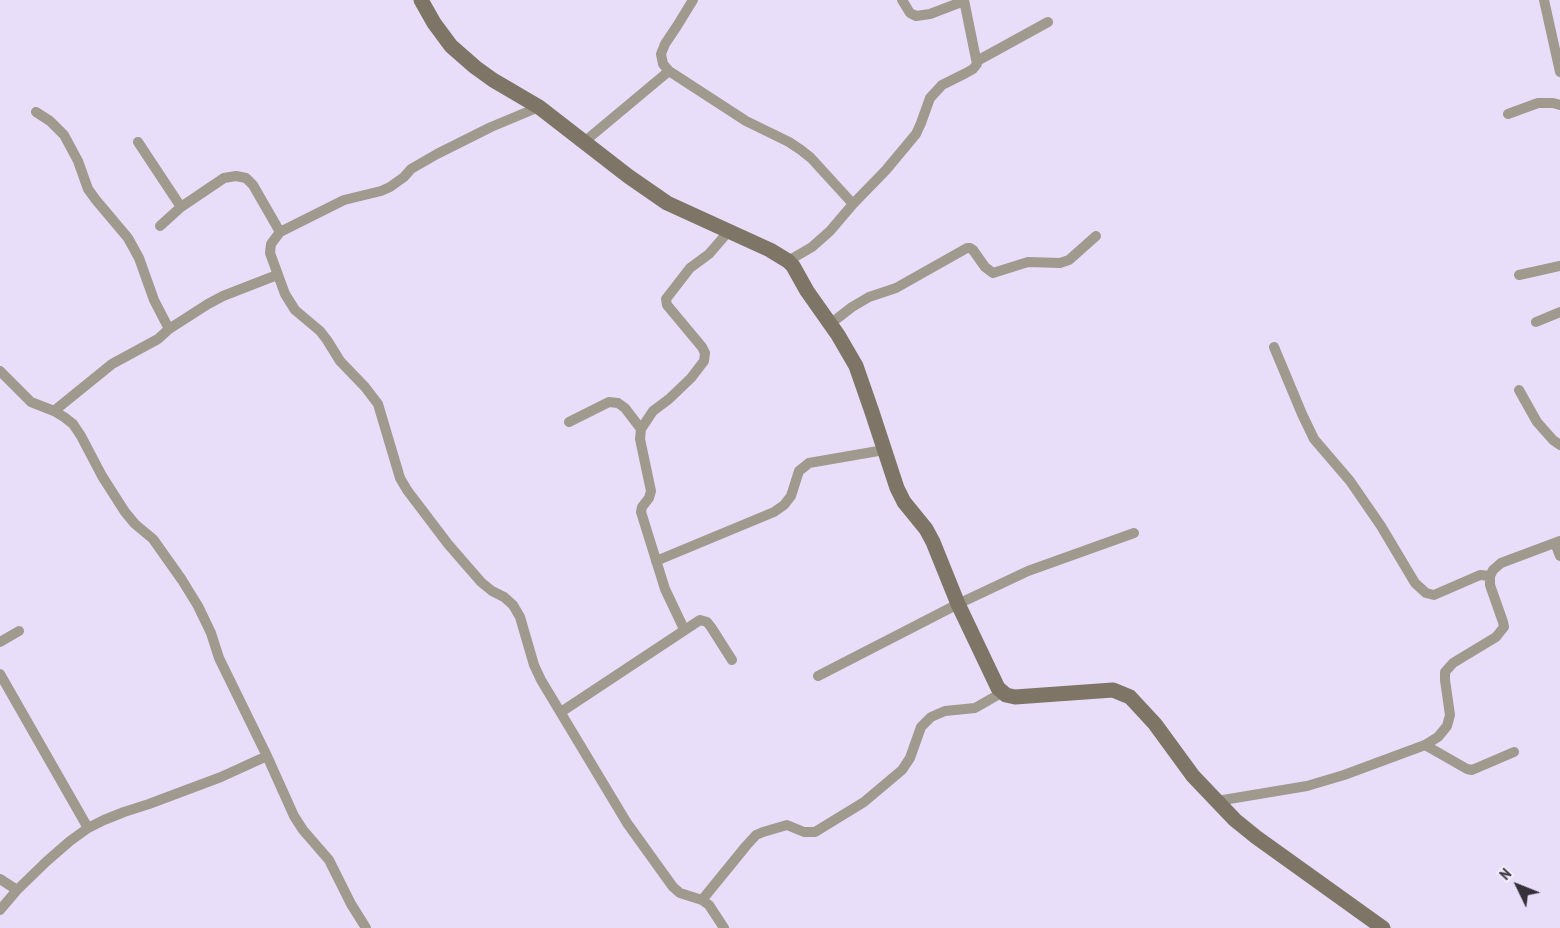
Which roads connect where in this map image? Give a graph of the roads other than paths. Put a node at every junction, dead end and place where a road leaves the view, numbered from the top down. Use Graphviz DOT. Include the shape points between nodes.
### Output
graph roads {
  1 [pos="421,0"];
  2 [pos="693,0"];
  3 [pos="902,0"];
  4 [pos="964,0"];
  5 [pos="1544,0"];
  6 [pos="1048,22"];
  7 [pos="977,61"];
  8 [pos="669,71"];
  9 [pos="1560,72"];
  10 [pos="1560,105"];
  11 [pos="539,107"];
  12 [pos="36,112"];
  13 [pos="1508,114"];
  14 [pos="138,141"];
  15 [pos="584,142"];
  16 [pos="853,204"];
  17 [pos="182,207"];
  18 [pos="160,226"];
  19 [pos="280,232"];
  20 [pos="728,232"];
  21 [pos="1096,236"];
  22 [pos="788,261"];
  23 [pos="1560,266"];
  24 [pos="1519,274"];
  25 [pos="278,275"];
  26 [pos="1560,312"];
  27 [pos="1536,322"];
  28 [pos="831,324"];
  29 [pos="169,329"];
  30 [pos="1274,347"];
  31 [pos="0,371"];
  32 [pos="1519,390"];
  33 [pos="54,411"];
  34 [pos="569,422"];
  35 [pos="641,429"];
  36 [pos="1560,445"];
  37 [pos="884,450"];
  38 [pos="1134,533"];
  39 [pos="1557,542"];
  40 [pos="1560,556"];
  41 [pos="656,561"];
  42 [pos="1490,576"];
  43 [pos="958,604"];
  44 [pos="684,629"];
  45 [pos="19,631"];
  46 [pos="0,642"];
  47 [pos="732,660"];
  48 [pos="0,674"];
  49 [pos="818,676"];
  50 [pos="1003,692"];
  51 [pos="561,712"];
  52 [pos="1425,745"];
  53 [pos="1514,752"];
  54 [pos="267,756"];
  55 [pos="1217,801"];
  56 [pos="88,828"];
  57 [pos="0,879"];
  58 [pos="17,890"];
  59 [pos="702,900"];
  60 [pos="0,910"];
  61 [pos="366,928"];
  62 [pos="724,928"];
  63 [pos="1383,928"];
  1 -- 11 [label="street" via="451,46 493,80"];
  2 -- 8 [label="street" via="664,44 661,54"];
  3 -- 4 [label="street" via="910,14 923,16"];
  4 -- 7 [label="street"];
  5 -- 9 [label="street"];
  6 -- 7 [label="street"];
  7 -- 16 [label="street" via="973,69 942,85 930,98 916,134"];
  8 -- 15 [label="street"];
  8 -- 16 [label="street" via="746,121 801,150"];
  10 -- 13 [label="street" via="1538,103"];
  11 -- 15 [label="street"];
  11 -- 19 [label="street" via="437,154 381,192 344,200"];
  12 -- 29 [label="street" via="64,135 88,189 128,238"];
  14 -- 17 [label="street"];
  15 -- 20 [label="street" via="667,203"];
  16 -- 22 [label="street" via="812,247"];
  17 -- 18 [label="street"];
  17 -- 19 [label="street" via="224,178 246,178"];
  19 -- 25 [label="street" via="271,244 270,254"];
  20 -- 22 [label="street"];
  20 -- 35 [label="street" via="690,268 666,299 667,306 702,347 704,361 691,378 653,411"];
  21 -- 28 [label="street" via="1069,260 1028,262 993,273 967,248 896,288 869,297"];
  22 -- 28 [label="street"];
  23 -- 24 [label="street"];
  25 -- 29 [label="street" via="223,296"];
  25 -- 51 [label="street" via="295,310 320,331 340,362 378,404 406,490 481,582 513,605 534,665"];
  26 -- 27 [label="street"];
  28 -- 37 [label="street" via="856,366"];
  29 -- 33 [label="street" via="112,364"];
  30 -- 42 [label="street" via="1314,439 1350,481 1415,583 1434,596 1480,575"];
  31 -- 33 [label="street" via="31,402"];
  32 -- 36 [label="street" via="1537,422"];
  33 -- 54 [label="street" via="81,436 125,512 153,539 198,606"];
  34 -- 35 [label="street" via="609,402 625,408"];
  35 -- 41 [label="street" via="651,491 641,512"];
  37 -- 41 [label="street" via="809,463 799,471 791,496 774,512"];
  37 -- 43 [label="street" via="897,488 933,542"];
  38 -- 43 [label="street" via="1028,571"];
  39 -- 40 [label="street"];
  39 -- 42 [label="street" via="1502,563"];
  41 -- 44 [label="street"];
  42 -- 52 [label="street" via="1504,627 1496,637 1445,672 1450,715 1447,726"];
  43 -- 49 [label="street"];
  43 -- 50 [label="street"];
  44 -- 47 [label="street" via="700,620 707,622"];
  44 -- 51 [label="street"];
  45 -- 46 [label="street"];
  48 -- 56 [label="street"];
  50 -- 55 [label="street" via="1014,697 1113,690 1130,697"];
  50 -- 59 [label="street" via="975,708 945,711 931,717 921,727 902,770 864,802 815,832 787,825 756,835"];
  51 -- 59 [label="street" via="627,823 673,886 680,893"];
  52 -- 53 [label="street" via="1472,770"];
  52 -- 55 [label="street" via="1307,786"];
  54 -- 56 [label="street"];
  54 -- 61 [label="street" via="294,816 329,860"];
  55 -- 63 [label="street" via="1256,837"];
  56 -- 58 [label="street"];
  57 -- 58 [label="street"];
  58 -- 60 [label="street"];
  59 -- 62 [label="street"];
}
